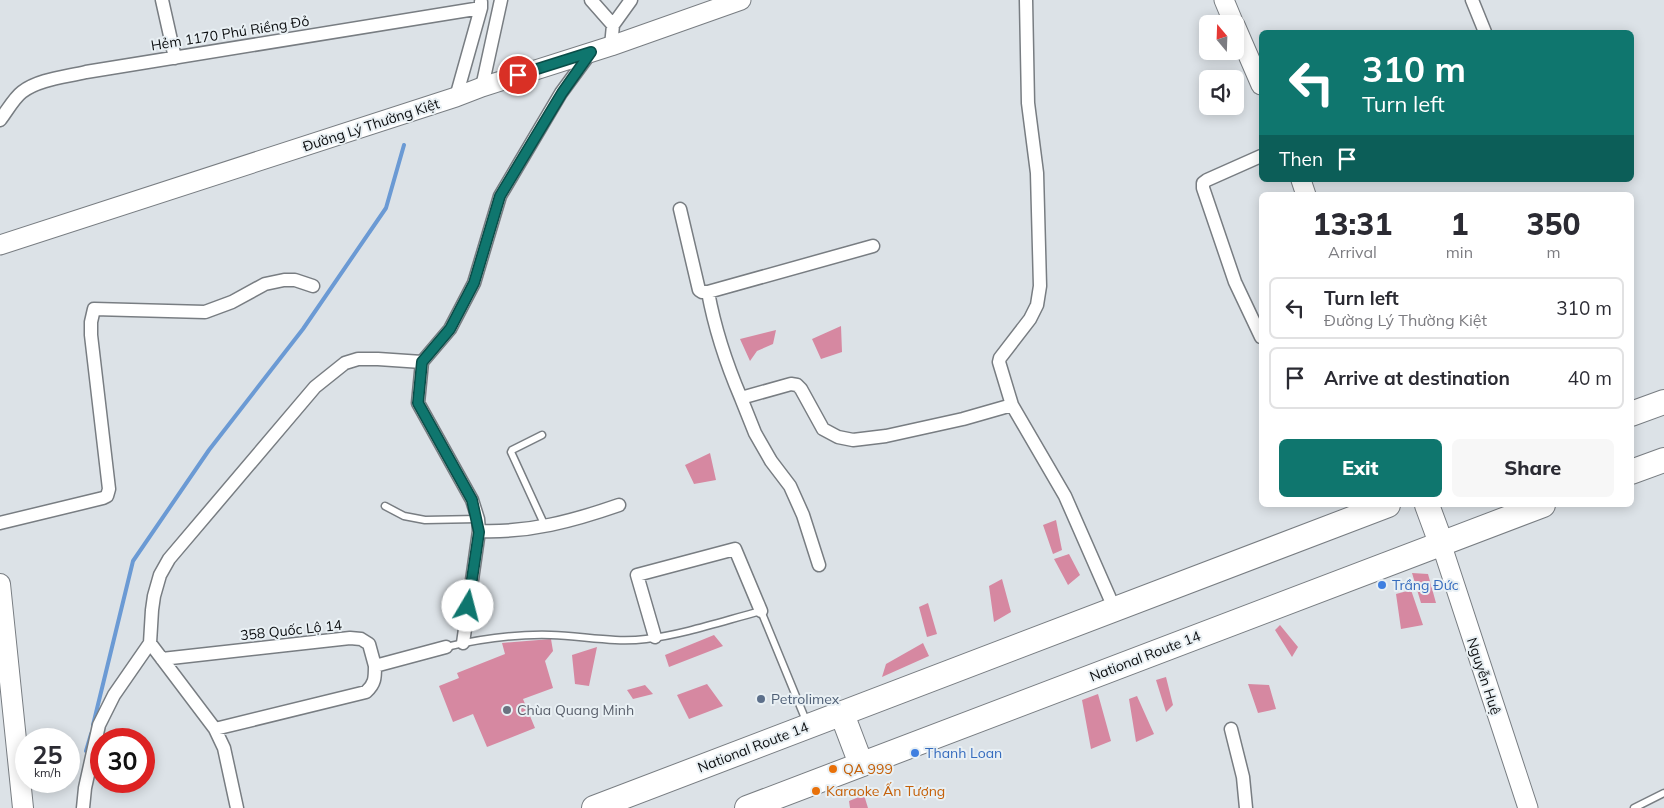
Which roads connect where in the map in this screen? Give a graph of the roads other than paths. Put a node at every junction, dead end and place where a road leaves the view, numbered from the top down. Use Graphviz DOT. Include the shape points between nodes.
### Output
graph roads {
  1 [pos="162,0"];
  2 [pos="501,0"];
  3 [pos="591,0"];
  4 [pos="631,0"];
  5 [pos="741,0"];
  6 [pos="1026,0"];
  7 [pos="1224,0"];
  8 [pos="1472,0"];
  9 [pos="481,4"];
  10 [pos="1231,15"];
  11 [pos="613,25"];
  12 [pos="1484,30"];
  13 [pos="1244,45"];
  14 [pos="610,46"];
  15 [pos="591,52"];
  16 [pos="175,58"];
  17 [pos="1259,80"];
  18 [pos="482,87"];
  19 [pos="456,97"];
  20 [pos="0,120"];
  21 [pos="1259,157"];
  22 [pos="680,209"];
  23 [pos="0,245"];
  24 [pos="874,246"];
  25 [pos="313,286"];
  26 [pos="708,292"];
  27 [pos="1259,332"];
  28 [pos="422,362"];
  29 [pos="741,398"];
  30 [pos="1664,402"];
  31 [pos="1012,405"];
  32 [pos="1634,413"];
  33 [pos="542,435"];
  34 [pos="1664,460"];
  35 [pos="1634,471"];
  36 [pos="619,505"];
  37 [pos="385,506"];
  38 [pos="1383,507"];
  39 [pos="1428,507"];
  40 [pos="1538,507"];
  41 [pos="0,523"];
  42 [pos="478,526"];
  43 [pos="546,527"];
  44 [pos="1441,543"];
  45 [pos="820,565"];
  46 [pos="0,585"];
  47 [pos="1115,610"];
  48 [pos="761,611"];
  49 [pos="655,637"];
  50 [pos="150,643"];
  51 [pos="463,643"];
  52 [pos="446,647"];
  53 [pos="162,659"];
  54 [pos="375,666"];
  55 [pos="842,714"];
  56 [pos="809,726"];
  57 [pos="215,729"];
  58 [pos="1231,729"];
  59 [pos="861,764"];
  60 [pos="1664,793"];
  61 [pos="23,808"];
  62 [pos="82,808"];
  63 [pos="237,808"];
  64 [pos="594,808"];
  65 [pos="746,808"];
  66 [pos="1246,808"];
  67 [pos="1528,808"];
  68 [pos="1634,808"];
  1 -- 16 [label="street"];
  2 -- 18 [label="street"];
  3 -- 11 [label="street"];
  4 -- 11 [label="street"];
  5 -- 14 [label="street, Đường Lý Thường Kiệt"];
  6 -- 31 [label="street" via="1028,103 1037,173 1040,286 1037,305 1030,319 999,362"];
  7 -- 10 [label="street"];
  8 -- 12 [label="street"];
  9 -- 16 [label="street, Hẻm 1170 Phú Riềng Đỏ"];
  9 -- 19 [label="street"];
  11 -- 14 [label="street"];
  13 -- 17 [label="street"];
  14 -- 15 [label="street, Đường Lý Thường Kiệt"];
  15 -- 18 [label="street, Đường Lý Thường Kiệt"];
  15 -- 28 [label="street" via="562,93 500,196 474,283 450,329"];
  16 -- 20 [label="street, Hẻm 1170 Phú Riềng Đỏ" via="45,82 21,92"];
  18 -- 19 [label="street, Đường Lý Thường Kiệt"];
  19 -- 23 [label="street, Đường Lý Thường Kiệt"];
  21 -- 27 [label="street" via="1207,180 1203,188 1235,282"];
  22 -- 26 [label="street" via="699,290"];
  24 -- 26 [label="street"];
  25 -- 41 [label="street" via="295,280 265,284 205,312 94,309 91,335 108,496"];
  26 -- 29 [label="street" via="725,362"];
  28 -- 42 [label="street" via="418,403 472,500"];
  28 -- 50 [label="street" via="358,359 345,362 315,388 169,559 154,596"];
  29 -- 31 [label="street" via="797,385 824,429 838,437 853,440 886,436"];
  29 -- 45 [label="street" via="755,433 790,486"];
  30 -- 32 [label="highway"];
  31 -- 47 [label="street" via="1065,496"];
  33 -- 43 [label="lane" via="512,450 511,455"];
  34 -- 35 [label="highway"];
  36 -- 43 [label="street"];
  37 -- 42 [label="lane" via="404,516"];
  38 -- 47 [label="highway, National Route 14"];
  39 -- 44 [label="highway"];
  40 -- 44 [label="highway, National Route 14"];
  42 -- 43 [label="street" via="496,532"];
  42 -- 51 [label="street"];
  44 -- 59 [label="highway, National Route 14"];
  44 -- 67 [label="street, Nguyễn Huệ"];
  46 -- 61 [label="main road"];
  47 -- 55 [label="highway, National Route 14"];
  48 -- 49 [label="lane"];
  48 -- 49 [label="street" via="735,549 637,575"];
  48 -- 56 [label="lane"];
  49 -- 51 [label="lane" via="622,640 522,635"];
  50 -- 53 [label="street"];
  50 -- 62 [label="street" via="114,695 99,725"];
  51 -- 52 [label="lane"];
  52 -- 54 [label="street"];
  53 -- 54 [label="street, 358 Quốc Lộ 14" via="350,638 369,644"];
  53 -- 57 [label="street"];
  54 -- 57 [label="street" via="374,685 366,692"];
  55 -- 56 [label="highway, National Route 14"];
  55 -- 59 [label="highway"];
  56 -- 64 [label="highway, National Route 14"];
  57 -- 63 [label="street" via="224,748"];
  58 -- 66 [label="street"];
  59 -- 65 [label="highway, National Route 14"];
  60 -- 68 [label="lane"];
}
